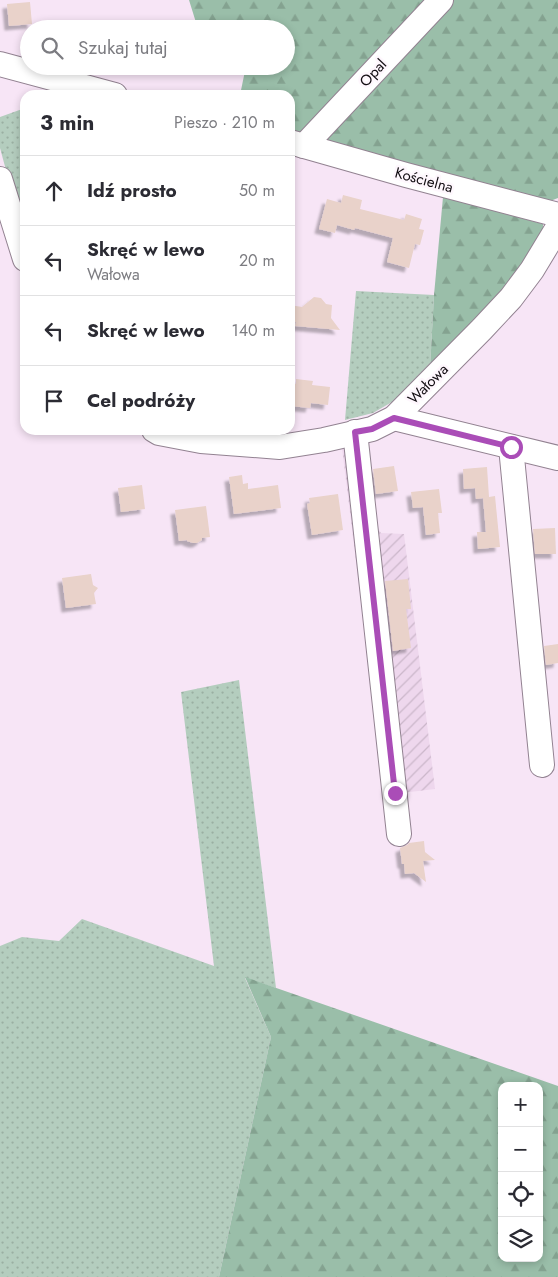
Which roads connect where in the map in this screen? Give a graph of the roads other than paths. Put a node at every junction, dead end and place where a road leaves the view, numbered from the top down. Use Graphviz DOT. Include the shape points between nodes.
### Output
graph roads {
  1 [pos="441,0"];
  2 [pos="0,64"];
  3 [pos="20,69"];
  4 [pos="41,75"];
  5 [pos="96,90"];
  6 [pos="297,144"];
  7 [pos="0,178"];
  8 [pos="558,215"];
  9 [pos="558,227"];
  10 [pos="20,243"];
  11 [pos="394,418"];
  12 [pos="355,432"];
  13 [pos="170,435"];
  14 [pos="511,447"];
  15 [pos="558,458"];
  16 [pos="542,765"];
  17 [pos="400,834"];
  1 -- 6 [label="street, Opal"];
  2 -- 3 [label="street"];
  4 -- 5 [label="street"];
  6 -- 8 [label="street, Kościelna"];
  7 -- 10 [label="street"];
  9 -- 11 [label="street, Wałowa" via="511,298"];
  11 -- 12 [label="street, Wałowa" via="372,429"];
  11 -- 14 [label="street"];
  12 -- 13 [label="street, Wałowa" via="280,447 201,441"];
  12 -- 17 [label="street"];
  14 -- 15 [label="street"];
  14 -- 16 [label="street"];
}
